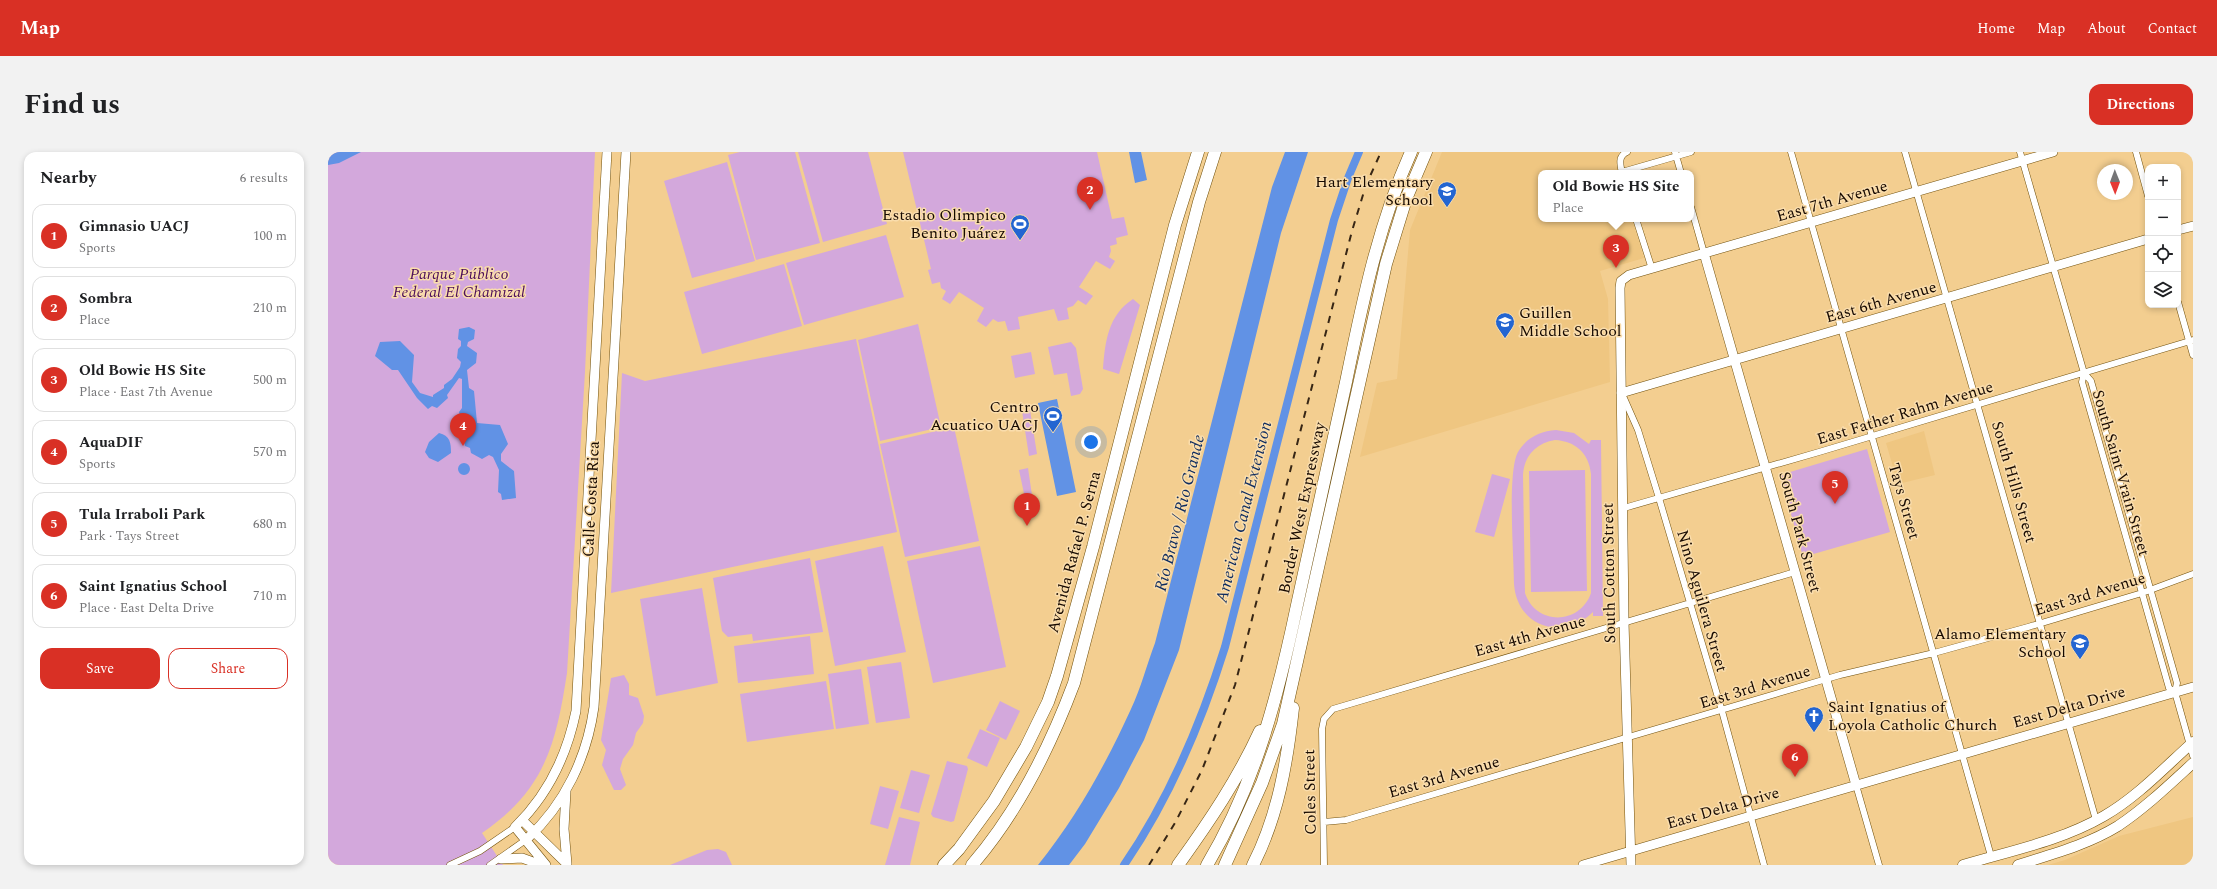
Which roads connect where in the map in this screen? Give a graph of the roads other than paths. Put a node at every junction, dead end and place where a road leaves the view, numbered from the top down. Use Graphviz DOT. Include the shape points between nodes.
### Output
graph roads {
  1 [pos="608,152"];
  2 [pos="626,152"];
  3 [pos="1198,152"];
  4 [pos="1216,152"];
  5 [pos="1411,152"];
  6 [pos="1426,152"];
  7 [pos="1627,152"];
  8 [pos="1690,152"];
  9 [pos="1791,152"];
  10 [pos="1905,152"];
  11 [pos="2053,152"];
  12 [pos="2136,152"];
  13 [pos="1676,154"];
  14 [pos="2022,156"];
  15 [pos="1622,170"];
  16 [pos="1631,170"];
  17 [pos="1680,170"];
  18 [pos="2145,185"];
  19 [pos="1916,192"];
  20 [pos="1694,218"];
  21 [pos="1637,222"];
  22 [pos="1810,223"];
  23 [pos="2193,226"];
  24 [pos="2181,229"];
  25 [pos="2145,240"];
  26 [pos="1704,253"];
  27 [pos="2054,267"];
  28 [pos="1652,269"];
  29 [pos="1622,282"];
  30 [pos="1948,298"];
  31 [pos="2180,308"];
  32 [pos="1841,329"];
  33 [pos="2191,340"];
  34 [pos="2193,355"];
  35 [pos="1734,360"];
  36 [pos="2084,373"];
  37 [pos="1621,393"];
  38 [pos="1978,405"];
  39 [pos="1872,436"];
  40 [pos="1766,467"];
  41 [pos="1659,498"];
  42 [pos="1624,508"];
  43 [pos="1794,572"];
  44 [pos="2193,574"];
  45 [pos="2150,590"];
  46 [pos="2142,593"];
  47 [pos="1689,604"];
  48 [pos="1624,622"];
  49 [pos="2041,623"];
  50 [pos="1934,653"];
  51 [pos="1299,657"];
  52 [pos="1826,680"];
  53 [pos="2193,687"];
  54 [pos="1278,689"];
  55 [pos="2175,692"];
  56 [pos="1722,711"];
  57 [pos="1324,719"];
  58 [pos="2068,722"];
  59 [pos="1628,738"];
  60 [pos="2192,744"];
  61 [pos="1962,753"];
  62 [pos="2193,756"];
  63 [pos="2193,763"];
  64 [pos="1856,785"];
  65 [pos="567,790"];
  66 [pos="1749,816"];
  67 [pos="522,820"];
  68 [pos="2096,820"];
  69 [pos="1324,822"];
  70 [pos="515,827"];
  71 [pos="534,832"];
  72 [pos="527,839"];
  73 [pos="1630,851"];
  74 [pos="1991,856"];
  75 [pos="501,859"];
  76 [pos="567,864"];
  77 [pos="450,865"];
  78 [pos="490,865"];
  79 [pos="541,865"];
  80 [pos="546,865"];
  81 [pos="944,865"];
  82 [pos="972,865"];
  83 [pos="1178,865"];
  84 [pos="1207,865"];
  85 [pos="1225,865"];
  86 [pos="1253,865"];
  87 [pos="1324,865"];
  88 [pos="1583,865"];
  89 [pos="1631,865"];
  90 [pos="1764,865"];
  91 [pos="1880,865"];
  92 [pos="1962,865"];
  93 [pos="2018,865"];
  1 -- 67 [label="street, Calle Costa Rica" via="576,711 564,754 554,776"];
  2 -- 65 [label="street, Calle Costa Rica" via="594,707 585,749"];
  3 -- 81 [label="highway, Avenida Rafael P. Serna" via="1175,225 1092,547 1050,696 1037,726 994,800 959,849"];
  4 -- 82 [label="highway, Avenida Rafael P. Serna" via="1199,202 1074,683 1053,735 1031,778 995,835"];
  5 -- 54 [label="highway, Border West Expressway" via="1392,198 1374,256"];
  6 -- 51 [label="highway" via="1395,229 1366,348"];
  7 -- 15 [label="street" via="1620,159"];
  8 -- 13 [label="street"];
  9 -- 22 [label="street, Tays Street"];
  10 -- 19 [label="street, South Hills Street"];
  11 -- 14 [label="street, East 7th Avenue"];
  12 -- 18 [label="street"];
  13 -- 16 [label="street"];
  13 -- 17 [label="street"];
  14 -- 19 [label="street, East 7th Avenue"];
  14 -- 27 [label="street, South Saint Vrain Street"];
  19 -- 22 [label="street, East 7th Avenue"];
  19 -- 30 [label="street, South Hills Street"];
  20 -- 26 [label="street, South Park Street"];
  21 -- 28 [label="street"];
  22 -- 26 [label="street, East 7th Avenue"];
  22 -- 32 [label="street, Tays Street"];
  23 -- 24 [label="street"];
  25 -- 27 [label="street, East 6th Avenue"];
  26 -- 28 [label="street, East 7th Avenue"];
  26 -- 35 [label="street, South Park Street"];
  27 -- 30 [label="street, East 6th Avenue"];
  27 -- 36 [label="street, South Saint Vrain Street"];
  28 -- 29 [label="street, East 7th Avenue" via="1629,276"];
  29 -- 37 [label="street, South Cotton Street"];
  30 -- 32 [label="street, East 6th Avenue"];
  30 -- 38 [label="street, South Hills Street"];
  31 -- 33 [label="street"];
  32 -- 35 [label="street, East 6th Avenue"];
  32 -- 39 [label="street, Tays Street"];
  33 -- 34 [label="street"];
  33 -- 36 [label="street, East Father Rahm Avenue"];
  35 -- 37 [label="street, East 6th Avenue"];
  35 -- 40 [label="street, South Park Street"];
  36 -- 38 [label="street, East Father Rahm Avenue"];
  36 -- 45 [label="street, South Saint Vrain Street" via="2091,381"];
  36 -- 46 [label="street, South Saint Vrain Street" via="2082,382"];
  37 -- 41 [label="street, Nino Aguilera Street" via="1638,430"];
  37 -- 42 [label="street, South Cotton Street"];
  38 -- 39 [label="street, East Father Rahm Avenue"];
  38 -- 49 [label="street, South Hills Street"];
  39 -- 40 [label="street, East Father Rahm Avenue"];
  39 -- 50 [label="street, Tays Street"];
  40 -- 41 [label="street, East Father Rahm Avenue"];
  40 -- 43 [label="street, South Park Street"];
  41 -- 42 [label="street, East Father Rahm Avenue"];
  41 -- 47 [label="street, Nino Aguilera Street"];
  42 -- 48 [label="street, South Cotton Street"];
  43 -- 47 [label="street, East 4th Avenue"];
  43 -- 52 [label="street, South Park Street"];
  44 -- 45 [label="street, East 3rd Avenue"];
  45 -- 46 [label="street, East 3rd Avenue"];
  45 -- 55 [label="street, South Saint Vrain Street" via="2177,683"];
  46 -- 49 [label="street, East 3rd Avenue"];
  46 -- 55 [label="street, South Saint Vrain Street" via="2169,688"];
  47 -- 48 [label="street, East 4th Avenue"];
  47 -- 56 [label="street, Nino Aguilera Street"];
  48 -- 57 [label="street, East 4th Avenue" via="1333,709"];
  48 -- 59 [label="street, South Cotton Street"];
  49 -- 50 [label="street, East 3rd Avenue"];
  49 -- 58 [label="street, South Hills Street"];
  50 -- 52 [label="street, East 3rd Avenue"];
  50 -- 61 [label="street, Tays Street"];
  51 -- 85 [label="highway" via="1272,758"];
  51 -- 86 [label="highway" via="1286,765 1265,843"];
  52 -- 56 [label="street, East 3rd Avenue"];
  52 -- 64 [label="street, South Park Street"];
  53 -- 55 [label="street, East Delta Drive"];
  54 -- 83 [label="highway" via="1238,776"];
  54 -- 84 [label="highway, Border West Expressway" via="1247,784 1228,828"];
  55 -- 58 [label="street, East Delta Drive"];
  55 -- 60 [label="street, South Saint Vrain Street"];
  56 -- 59 [label="street, East 3rd Avenue"];
  56 -- 66 [label="street, Nino Aguilera Street"];
  57 -- 69 [label="street, Coles Street"];
  58 -- 61 [label="street, East Delta Drive"];
  58 -- 68 [label="street, South Hills Street"];
  59 -- 69 [label="street, East 3rd Avenue" via="1346,820"];
  59 -- 73 [label="street, South Cotton Street"];
  60 -- 62 [label="street, South Saint Vrain Street"];
  60 -- 68 [label="main road" via="2132,796"];
  61 -- 64 [label="street, East Delta Drive"];
  61 -- 74 [label="street, Tays Street"];
  63 -- 93 [label="main road" via="2139,811 2117,826 2070,848"];
  64 -- 66 [label="street, East Delta Drive"];
  64 -- 91 [label="street, South Park Street"];
  65 -- 71 [label="street, Calle Costa Rica"];
  65 -- 76 [label="street" via="564,830"];
  66 -- 73 [label="street, East Delta Drive"];
  66 -- 90 [label="street, Nino Aguilera Street"];
  67 -- 70 [label="street, Calle Costa Rica"];
  67 -- 71 [label="street"];
  68 -- 74 [label="main road" via="2057,836"];
  69 -- 87 [label="street, Coles Street"];
  70 -- 72 [label="street"];
  70 -- 77 [label="street" via="480,851"];
  71 -- 72 [label="street, Calle Costa Rica"];
  71 -- 76 [label="street"];
  72 -- 75 [label="street"];
  72 -- 80 [label="street"];
  73 -- 88 [label="street, East Delta Drive"];
  73 -- 89 [label="street, South Cotton Street"];
  74 -- 92 [label="main road"];
  75 -- 78 [label="street"];
  75 -- 79 [label="street" via="522,858"];
}
